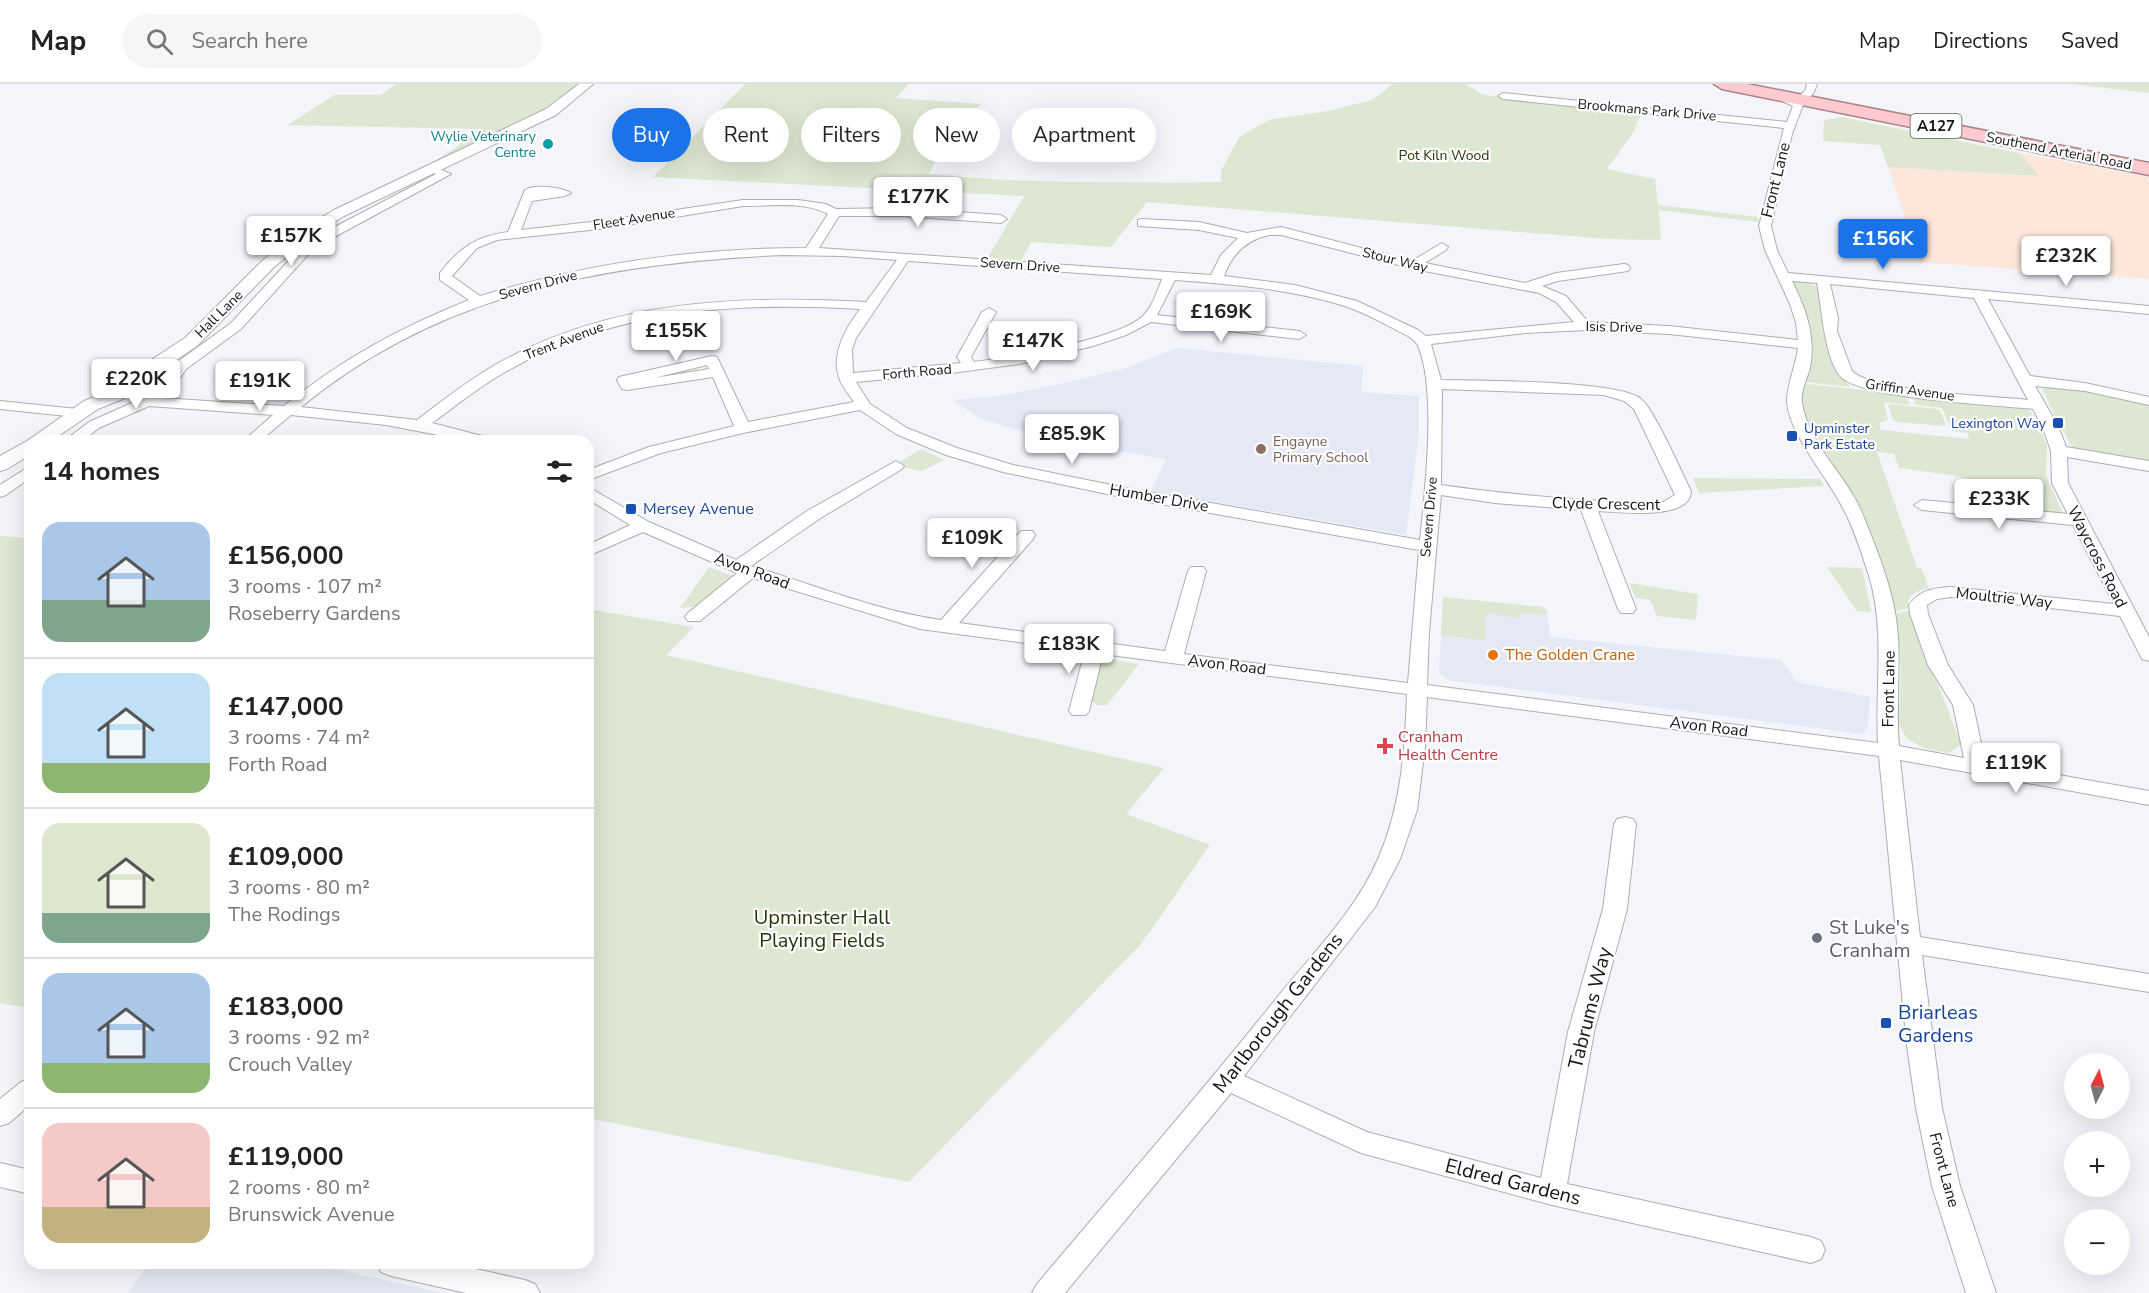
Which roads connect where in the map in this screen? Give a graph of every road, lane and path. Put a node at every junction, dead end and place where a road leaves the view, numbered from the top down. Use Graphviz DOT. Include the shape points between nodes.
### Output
graph roads {
  1 [pos="587,84"];
  2 [pos="1722,84"];
  3 [pos="1748,84"];
  4 [pos="1768,93"];
  5 [pos="1503,96"];
  6 [pos="1804,96"];
  7 [pos="1842,107"];
  8 [pos="1790,125"];
  9 [pos="2149,163"];
  10 [pos="432,169"];
  11 [pos="2149,169"];
  12 [pos="528,198"];
  13 [pos="834,213"];
  14 [pos="1001,219"];
  15 [pos="1142,223"];
  16 [pos="513,235"];
  17 [pos="1247,237"];
  18 [pos="1442,247"];
  19 [pos="810,252"];
  20 [pos="905,256"];
  21 [pos="1414,265"];
  22 [pos="1624,268"];
  23 [pos="1170,276"];
  24 [pos="1784,276"];
  25 [pos="1216,279"];
  26 [pos="1823,280"];
  27 [pos="1528,286"];
  28 [pos="1979,294"];
  29 [pos="479,301"];
  30 [pos="869,306"];
  31 [pos="2149,310"];
  32 [pos="989,312"];
  33 [pos="1148,318"];
  34 [pos="1584,326"];
  35 [pos="1299,335"];
  36 [pos="1423,341"];
  37 [pos="1805,345"];
  38 [pos="969,366"];
  39 [pos="718,372"];
  40 [pos="846,378"];
  41 [pos="2025,380"];
  42 [pos="1435,384"];
  43 [pos="116,395"];
  44 [pos="151,398"];
  45 [pos="2149,401"];
  46 [pos="0,405"];
  47 [pos="862,405"];
  48 [pos="2038,405"];
  49 [pos="290,410"];
  50 [pos="78,413"];
  51 [pos="420,425"];
  52 [pos="744,428"];
  53 [pos="46,435"];
  54 [pos="80,435"];
  55 [pos="259,435"];
  56 [pos="461,435"];
  57 [pos="24,450"];
  58 [pos="2059,451"];
  59 [pos="0,465"];
  60 [pos="896,466"];
  61 [pos="2149,466"];
  62 [pos="594,473"];
  63 [pos="24,475"];
  64 [pos="1433,489"];
  65 [pos="0,492"];
  66 [pos="594,496"];
  67 [pos="1922,505"];
  68 [pos="1588,506"];
  69 [pos="2078,520"];
  70 [pos="643,526"];
  71 [pos="1027,536"];
  72 [pos="1426,546"];
  73 [pos="594,548"];
  74 [pos="743,569"];
  75 [pos="1197,571"];
  76 [pos="1627,609"];
  77 [pos="2125,611"];
  78 [pos="694,617"];
  79 [pos="945,627"];
  80 [pos="1095,648"];
  81 [pos="2149,655"];
  82 [pos="1173,658"];
  83 [pos="1417,689"];
  84 [pos="1079,711"];
  85 [pos="1889,750"];
  86 [pos="1976,766"];
  87 [pos="2149,798"];
  88 [pos="1625,824"];
  89 [pos="1910,944"];
  90 [pos="2149,983"];
  91 [pos="1227,1079"];
  92 [pos="24,1094"];
  93 [pos="0,1115"];
  94 [pos="0,1175"];
  95 [pos="24,1181"];
  96 [pos="1552,1193"];
  97 [pos="1811,1250"];
  98 [pos="418,1269"];
  99 [pos="525,1293"];
  100 [pos="1047,1293"];
  101 [pos="1981,1293"];
  1 -- 10 [label="street, Hall Lane" via="551,112"];
  2 -- 4 [label="highway, Southend Arterial Road / A127"];
  3 -- 6 [label="highway, Southend Arterial Road / A127"];
  4 -- 6 [label="street" via="1797,103"];
  4 -- 7 [label="highway, Southend Arterial Road / A127"];
  5 -- 8 [label="street, Brookmans Park Drive"];
  6 -- 7 [label="street" via="1815,106"];
  6 -- 8 [label="street, Front Lane"];
  6 -- 9 [label="highway, Southend Arterial Road / A127"];
  7 -- 11 [label="highway, Southend Arterial Road / A127"];
  8 -- 24 [label="street, Front Lane" via="1765,226"];
  10 -- 43 [label="street, Hall Lane" via="339,213 305,234 268,264 191,342"];
  10 -- 44 [label="street, Hall Lane" via="445,174 310,245 237,326 181,366 166,389"];
  12 -- 16 [label="street"];
  13 -- 14 [label="street, Fleet Avenue" via="902,212"];
  13 -- 16 [label="street, Fleet Avenue" via="822,206 798,202 743,203"];
  13 -- 19 [label="street"];
  15 -- 17 [label="street" via="1216,229"];
  16 -- 29 [label="street, Fleet Avenue" via="478,242 446,273 448,282"];
  17 -- 21 [label="street, Stour Way" via="1261,231 1291,232"];
  17 -- 25 [label="street" via="1224,260"];
  18 -- 21 [label="street"];
  19 -- 20 [label="street, Severn Drive"];
  19 -- 29 [label="street, Severn Drive" via="659,260 583,273"];
  20 -- 23 [label="street, Severn Drive"];
  20 -- 30 [label="street, Humber Drive"];
  21 -- 27 [label="street, Stour Way"];
  22 -- 27 [label="street" via="1556,277"];
  23 -- 25 [label="street, Severn Drive"];
  23 -- 33 [label="street"];
  24 -- 26 [label="street"];
  24 -- 37 [label="street, Front Lane" via="1803,323"];
  25 -- 36 [label="street, Severn Drive" via="1295,289 1334,299 1377,314"];
  26 -- 28 [label="street"];
  26 -- 48 [label="street, Griffin Avenue" via="1830,331 1845,373 1851,379 1875,388"];
  27 -- 34 [label="street, Stour Way" via="1561,299"];
  28 -- 31 [label="street"];
  28 -- 41 [label="street, Waycross Road"];
  29 -- 49 [label="street, Severn Drive" via="413,327 364,354"];
  30 -- 40 [label="street, Humber Drive" via="845,347"];
  30 -- 51 [label="street, Trent Avenue" via="725,303 626,318 514,361"];
  32 -- 38 [label="street" via="964,357"];
  33 -- 35 [label="street"];
  33 -- 38 [label="street, Forth Road" via="1078,346"];
  34 -- 36 [label="street, Isis Drive"];
  34 -- 37 [label="street, Isis Drive" via="1690,331"];
  36 -- 42 [label="street, Severn Drive"];
  37 -- 85 [label="street, Front Lane" via="1794,401 1802,431 1853,512 1879,580 1889,635"];
  38 -- 40 [label="street, Forth Road"];
  39 -- 39 [label="street" via="712,360 624,380 627,386"];
  39 -- 52 [label="street"];
  40 -- 47 [label="street, Humber Drive"];
  41 -- 45 [label="street" via="2093,388"];
  41 -- 48 [label="street, Waycross Road"];
  42 -- 64 [label="street, Severn Drive"];
  42 -- 68 [label="street, Clyde Crescent" via="1604,391 1637,402 1683,497 1667,506"];
  43 -- 44 [label="street" via="124,400"];
  43 -- 50 [label="street, Hall Lane"];
  44 -- 49 [label="street"];
  44 -- 54 [label="street, Hall Lane"];
  46 -- 50 [label="street"];
  47 -- 52 [label="street"];
  47 -- 72 [label="street, Humber Drive" via="885,422 928,443 1005,468"];
  48 -- 58 [label="street, Waycross Road"];
  49 -- 51 [label="street"];
  49 -- 55 [label="street, Severn Drive"];
  50 -- 53 [label="street, Hall Lane"];
  51 -- 56 [label="street"];
  52 -- 62 [label="street" via="655,450"];
  57 -- 59 [label="street"];
  58 -- 61 [label="street"];
  58 -- 69 [label="street, Waycross Road" via="2060,483"];
  60 -- 74 [label="street" via="813,515"];
  63 -- 65 [label="street"];
  64 -- 68 [label="street, Clyde Crescent"];
  64 -- 72 [label="street, Severn Drive"];
  66 -- 70 [label="street, Avon Road"];
  67 -- 69 [label="street"];
  68 -- 76 [label="street"];
  69 -- 77 [label="street, Waycross Road"];
  70 -- 73 [label="street"];
  70 -- 74 [label="street, Avon Road"];
  71 -- 79 [label="street"];
  72 -- 83 [label="street, Severn Drive"];
  74 -- 78 [label="street"];
  74 -- 79 [label="street, Avon Road" via="864,608"];
  75 -- 82 [label="street"];
  77 -- 81 [label="street, Waycross Road"];
  77 -- 86 [label="street, Moultrie Way" via="1951,592 1923,598 1918,605 1919,614 1938,665 1963,705"];
  79 -- 80 [label="street, Avon Road"];
  80 -- 82 [label="street, Avon Road"];
  80 -- 84 [label="street"];
  82 -- 83 [label="street, Avon Road"];
  83 -- 85 [label="street, Avon Road"];
  83 -- 91 [label="street, Marlborough Gardens" via="1415,747 1406,810 1389,859 1366,901"];
  85 -- 86 [label="street, Avon Road"];
  85 -- 89 [label="street, Front Lane"];
  86 -- 87 [label="street, Avon Road"];
  88 -- 96 [label="street, Tabrums Way" via="1615,909 1581,1032"];
  89 -- 90 [label="street"];
  89 -- 101 [label="street, Front Lane" via="1929,1108 1946,1186"];
  91 -- 96 [label="street, Eldred Gardens" via="1361,1142"];
  91 -- 100 [label="street, Marlborough Gardens"];
  92 -- 93 [label="street"];
  94 -- 95 [label="street"];
  96 -- 97 [label="street, Eldred Gardens"];
  98 -- 99 [label="street"];
}
